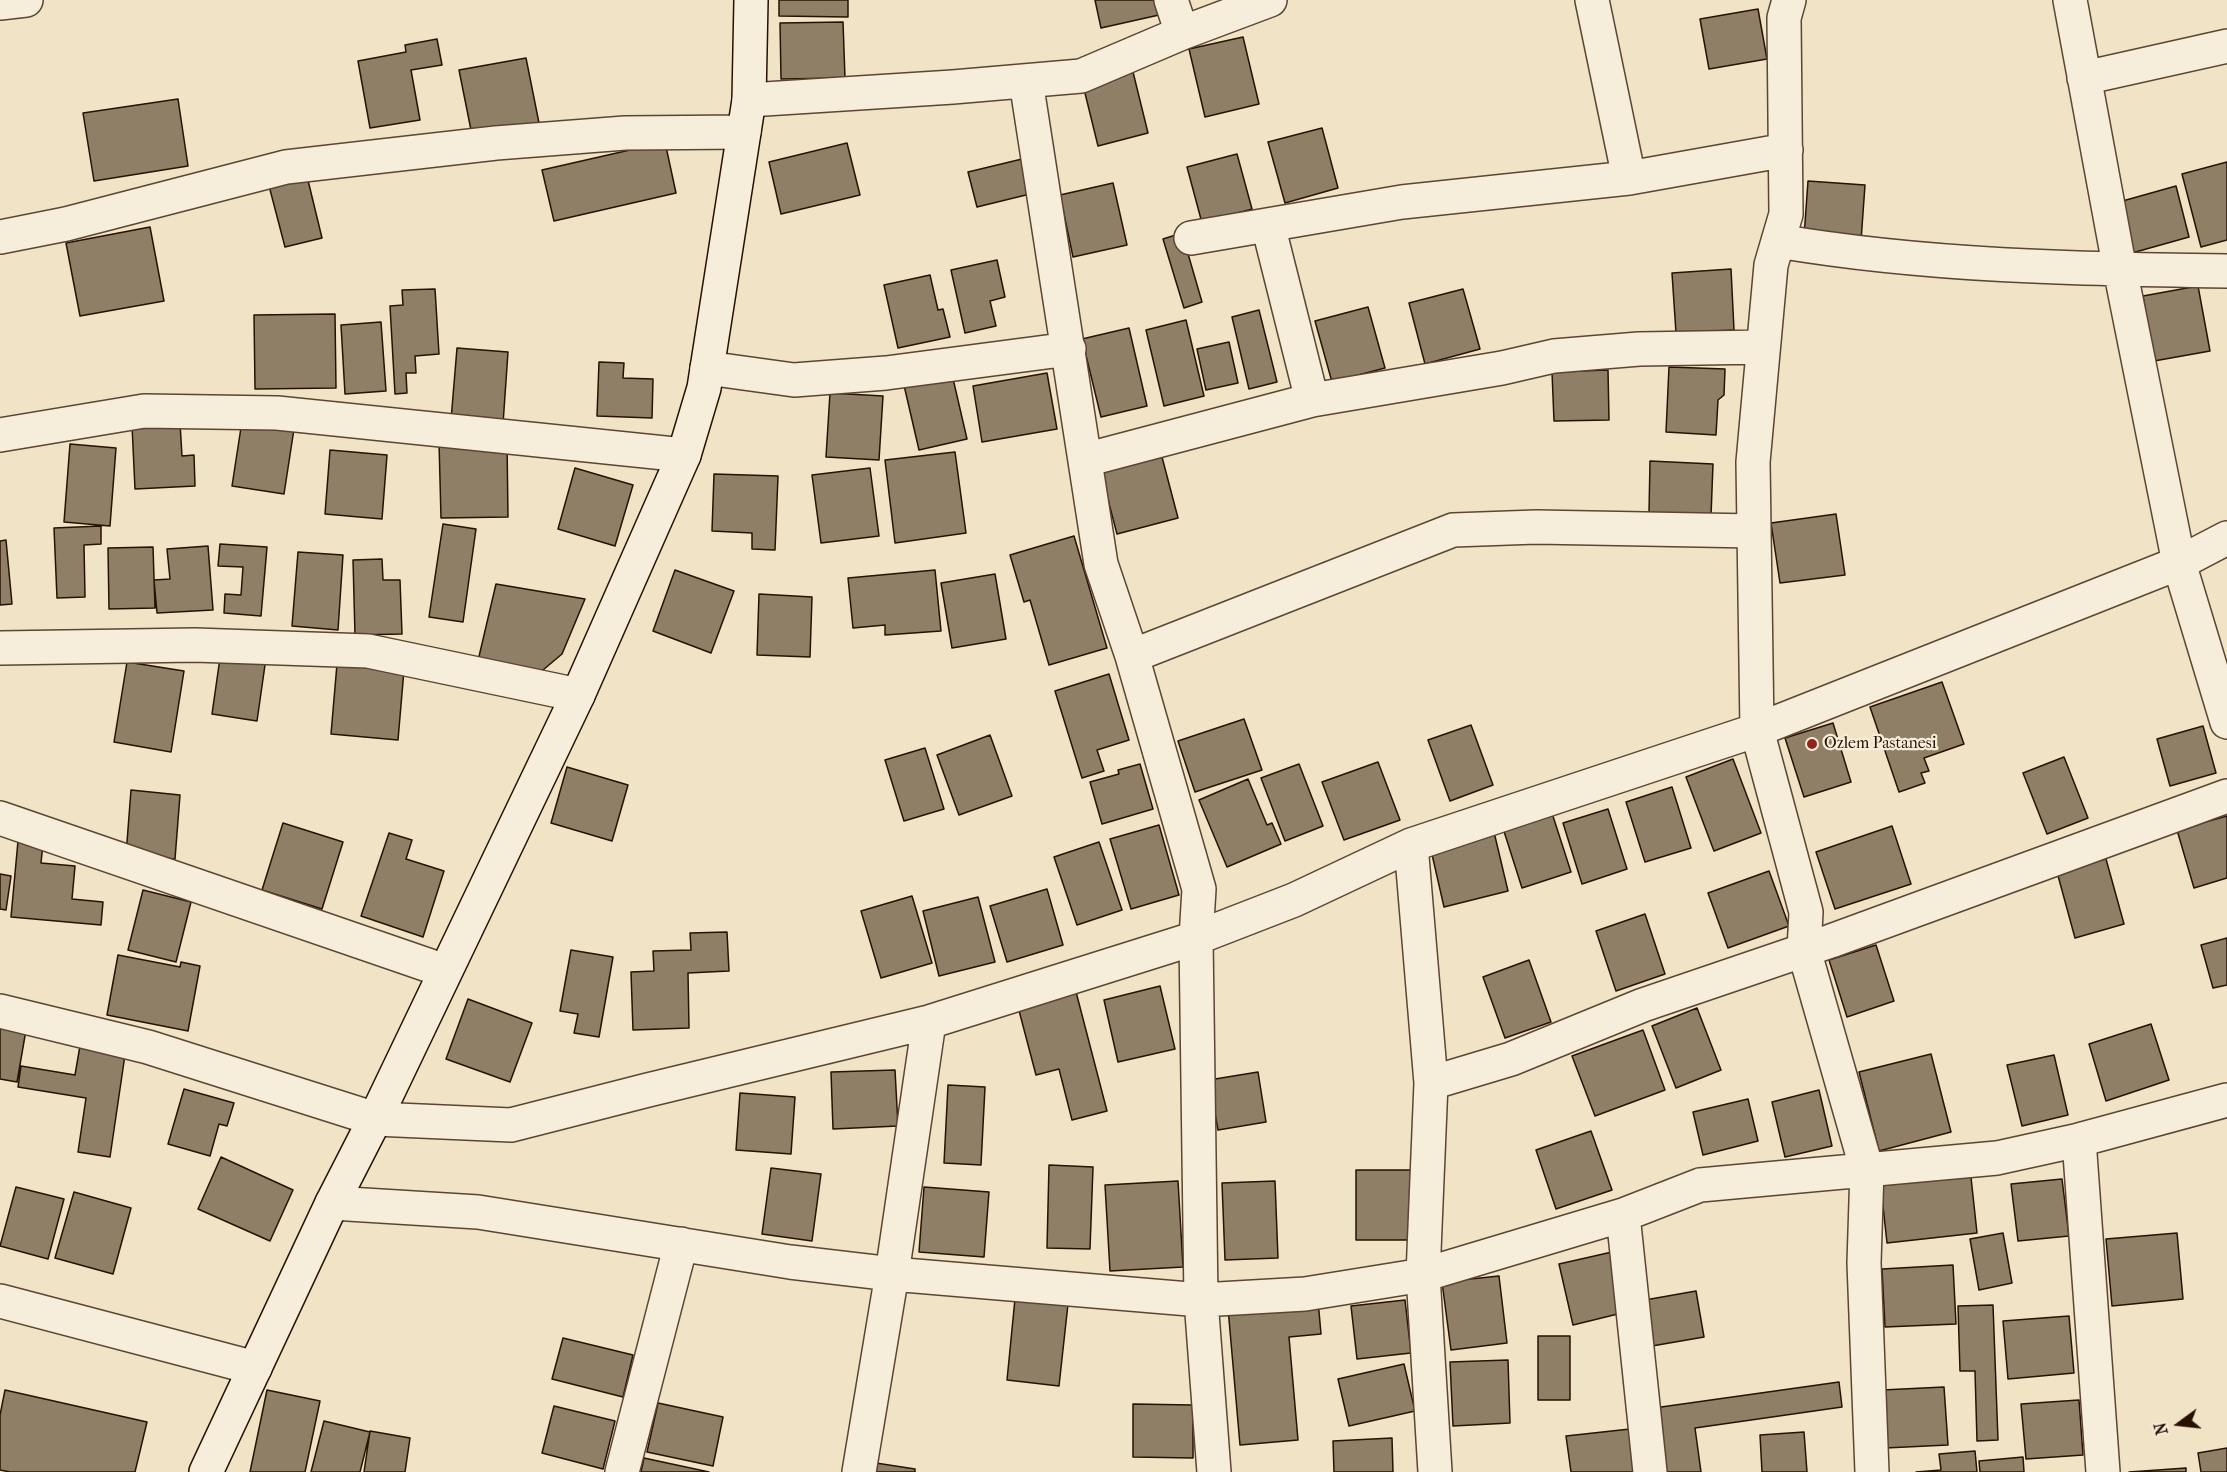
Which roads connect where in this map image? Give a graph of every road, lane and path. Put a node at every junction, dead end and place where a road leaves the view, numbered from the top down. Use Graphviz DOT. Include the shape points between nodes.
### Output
graph roads {
  1 [pos="26,0"];
  2 [pos="751,0"];
  3 [pos="1171,0"];
  4 [pos="1270,0"];
  5 [pos="1592,0"];
  6 [pos="1790,0"];
  7 [pos="2070,0"];
  8 [pos="0,3"];
  9 [pos="1182,33"];
  10 [pos="2227,46"];
  11 [pos="2084,78"];
  12 [pos="1026,81"];
  13 [pos="749,100"];
  14 [pos="744,132"];
  15 [pos="1786,150"];
  16 [pos="1629,178"];
  17 [pos="1268,225"];
  18 [pos="0,237"];
  19 [pos="1191,238"];
  20 [pos="1778,242"];
  21 [pos="2120,269"];
  22 [pos="2227,271"];
  23 [pos="1764,347"];
  24 [pos="1069,349"];
  25 [pos="707,368"];
  26 [pos="1312,400"];
  27 [pos="0,435"];
  28 [pos="684,455"];
  29 [pos="1085,460"];
  30 [pos="1754,531"];
  31 [pos="2227,538"];
  32 [pos="2179,563"];
  33 [pos="0,648"];
  34 [pos="1132,656"];
  35 [pos="578,695"];
  36 [pos="2227,722"];
  37 [pos="1757,730"];
  38 [pos="2227,796"];
  39 [pos="0,818"];
  40 [pos="1411,845"];
  41 [pos="1196,938"];
  42 [pos="1804,950"];
  43 [pos="445,971"];
  44 [pos="0,1011"];
  45 [pos="929,1022"];
  46 [pos="1431,1083"];
  47 [pos="2227,1100"];
  48 [pos="375,1119"];
  49 [pos="2079,1140"];
  50 [pos="1867,1170"];
  51 [pos="332,1203"];
  52 [pos="1623,1215"];
  53 [pos="681,1244"];
  54 [pos="892,1274"];
  55 [pos="1423,1275"];
  56 [pos="1201,1300"];
  57 [pos="0,1301"];
  58 [pos="255,1368"];
  59 [pos="206,1472"];
  60 [pos="622,1472"];
  61 [pos="859,1472"];
  62 [pos="1214,1472"];
  63 [pos="1435,1472"];
  64 [pos="1650,1472"];
  65 [pos="1872,1472"];
  66 [pos="2103,1472"];
  1 -- 8 [label="street"];
  2 -- 13 [label="street"];
  3 -- 9 [label="street"];
  4 -- 9 [label="street"];
  5 -- 16 [label="street"];
  6 -- 15 [label="street" via="1784,18"];
  7 -- 11 [label="street"];
  9 -- 12 [label="street" via="1081,76"];
  10 -- 11 [label="street"];
  11 -- 21 [label="street"];
  12 -- 13 [label="street"];
  12 -- 24 [label="street"];
  13 -- 14 [label="street"];
  14 -- 18 [label="street" via="625,133 531,140 286,167 66,224"];
  14 -- 25 [label="street"];
  15 -- 16 [label="street"];
  15 -- 20 [label="street" via="1786,214"];
  16 -- 17 [label="street" via="1402,202"];
  17 -- 19 [label="street"];
  17 -- 26 [label="street"];
  20 -- 21 [label="street" via="1961,263"];
  20 -- 23 [label="street" via="1771,265"];
  21 -- 22 [label="street"];
  21 -- 32 [label="street"];
  23 -- 26 [label="street" via="1554,356"];
  23 -- 30 [label="street" via="1753,462"];
  24 -- 25 [label="street" via="886,373 794,380"];
  24 -- 29 [label="street"];
  25 -- 28 [label="street"];
  26 -- 29 [label="street"];
  27 -- 28 [label="street" via="144,411 277,413"];
  28 -- 35 [label="street"];
  29 -- 34 [label="street" via="1101,564"];
  30 -- 34 [label="street" via="1536,527 1453,530"];
  30 -- 37 [label="street"];
  31 -- 32 [label="street"];
  32 -- 36 [label="street"];
  32 -- 37 [label="street"];
  33 -- 35 [label="street" via="195,645 368,651"];
  34 -- 41 [label="street" via="1199,889"];
  35 -- 43 [label="street"];
  37 -- 40 [label="street"];
  37 -- 42 [label="street" via="1806,912"];
  38 -- 42 [label="street"];
  39 -- 43 [label="street"];
  40 -- 41 [label="street" via="1293,900"];
  40 -- 46 [label="street"];
  41 -- 45 [label="street"];
  41 -- 56 [label="street"];
  42 -- 46 [label="street" via="1643,1005 1511,1059"];
  42 -- 50 [label="street"];
  43 -- 48 [label="street"];
  44 -- 48 [label="street" via="148,1047"];
  45 -- 48 [label="street" via="511,1125"];
  45 -- 54 [label="street"];
  46 -- 55 [label="street"];
  47 -- 49 [label="street"];
  48 -- 51 [label="street"];
  49 -- 50 [label="street" via="1996,1158"];
  49 -- 66 [label="street"];
  50 -- 52 [label="street" via="1701,1185"];
  50 -- 65 [label="street" via="1864,1263"];
  51 -- 53 [label="street" via="478,1212"];
  51 -- 58 [label="street"];
  52 -- 55 [label="street"];
  52 -- 64 [label="street"];
  53 -- 54 [label="street"];
  53 -- 60 [label="street"];
  54 -- 56 [label="street"];
  54 -- 61 [label="street"];
  55 -- 56 [label="street" via="1305,1294"];
  55 -- 63 [label="street"];
  56 -- 62 [label="street"];
  57 -- 58 [label="street"];
  58 -- 59 [label="street"];
}
